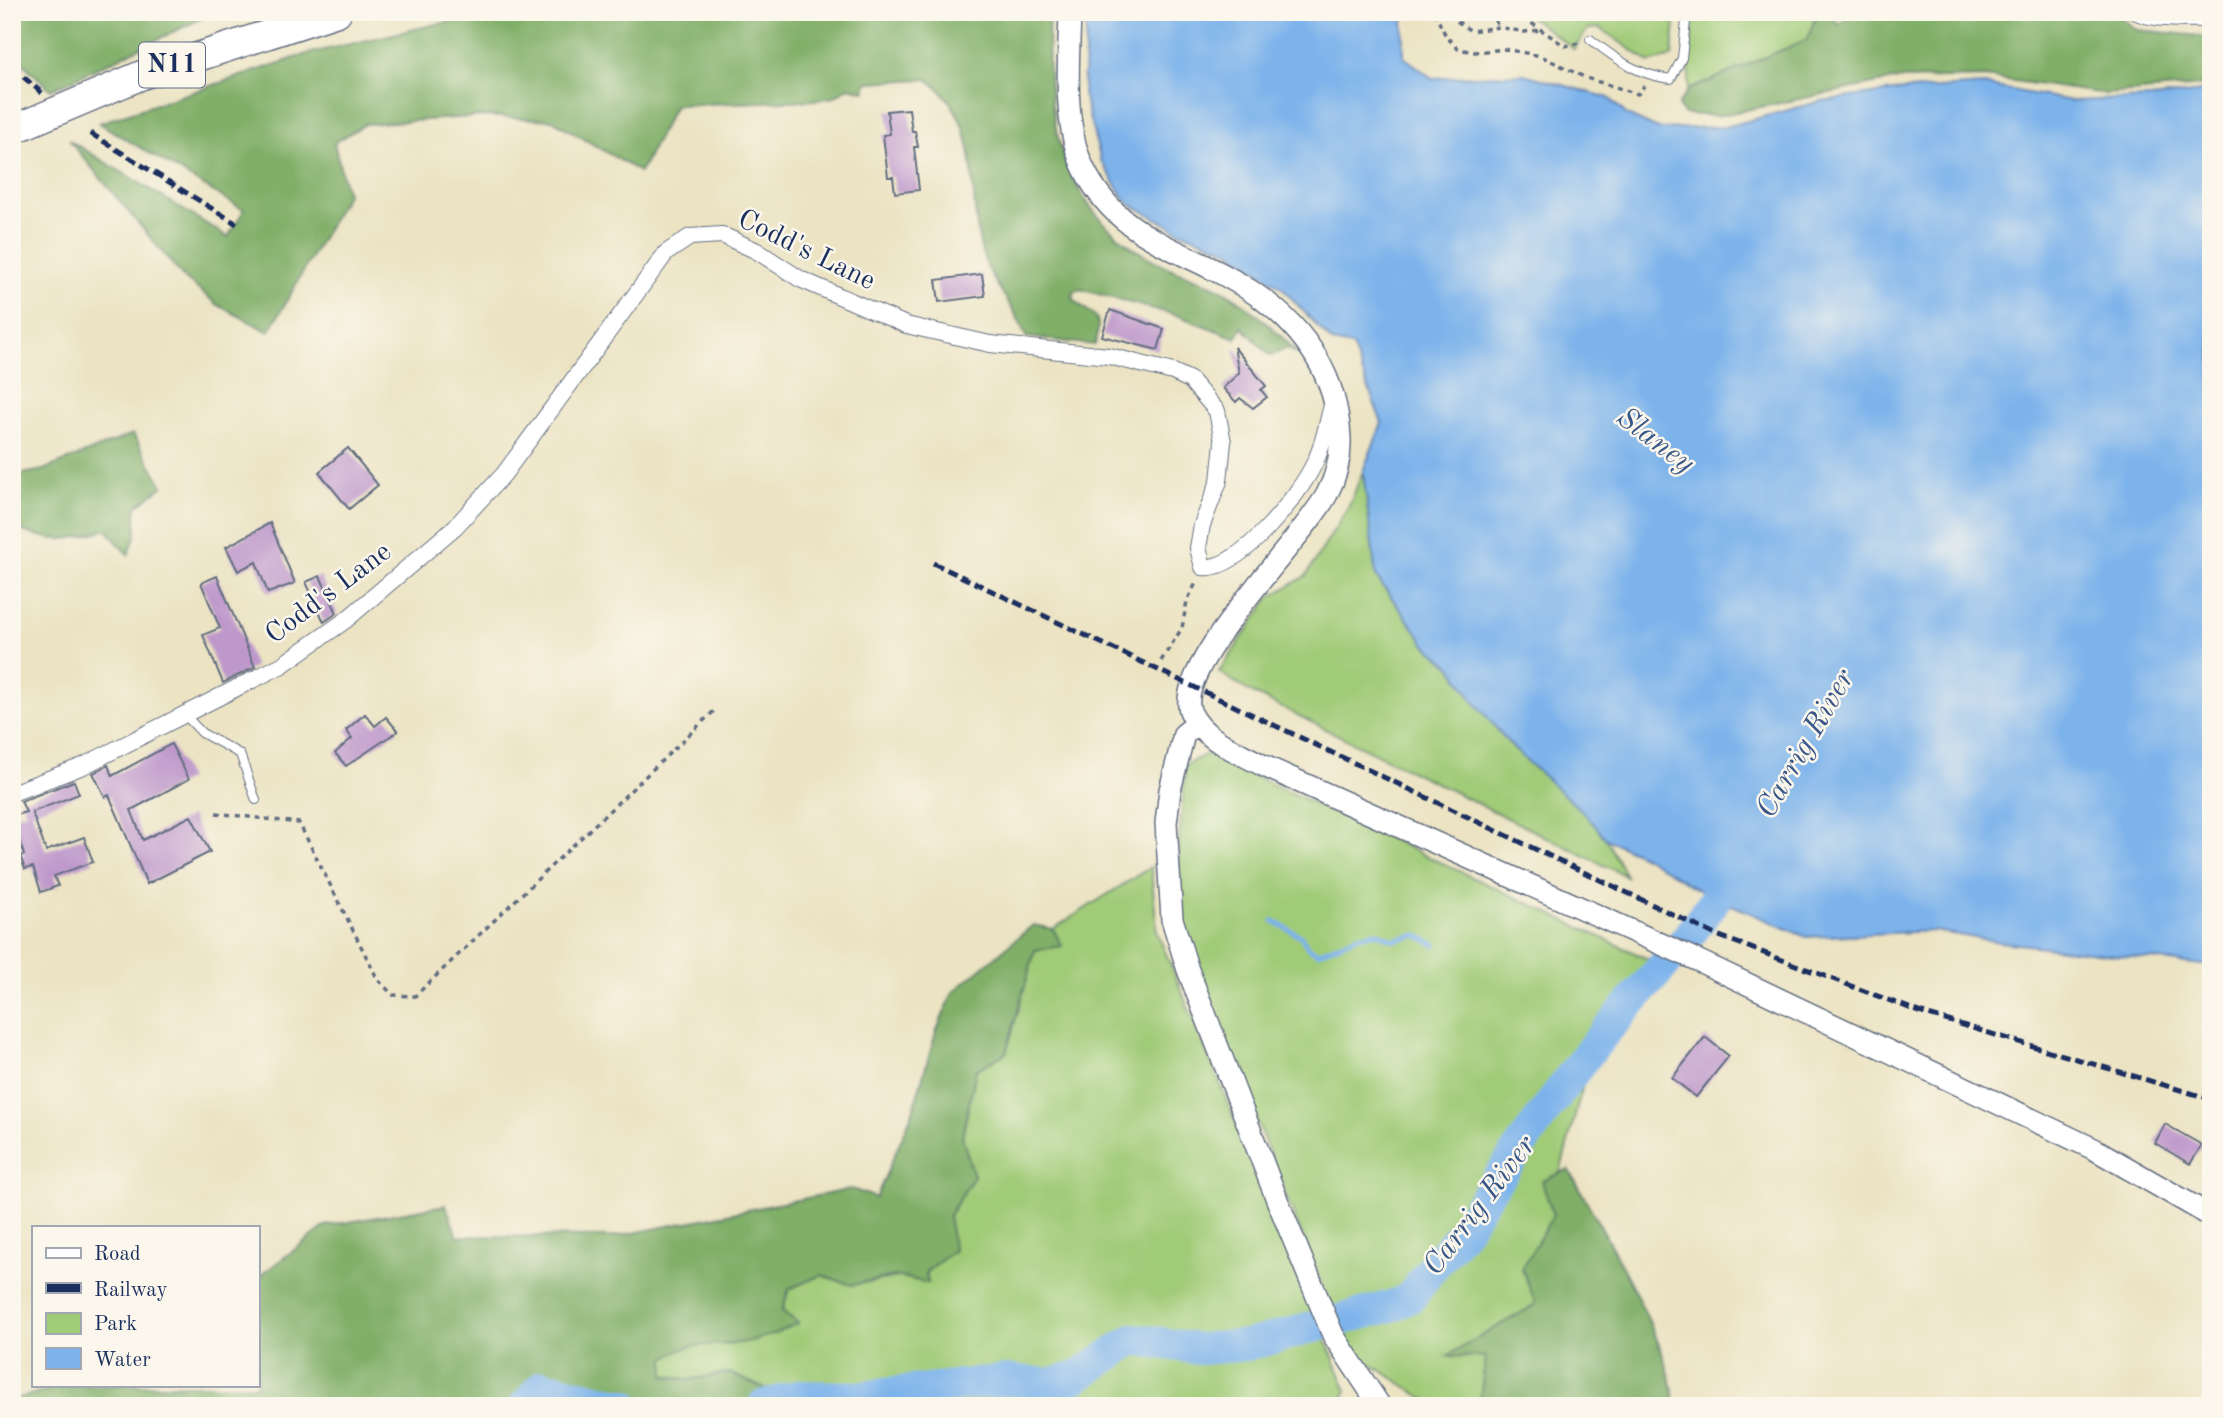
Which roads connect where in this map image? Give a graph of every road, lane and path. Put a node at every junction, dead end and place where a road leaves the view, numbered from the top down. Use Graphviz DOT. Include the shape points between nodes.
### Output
graph roads {
  1 [pos="337,12"];
  2 [pos="1070,12"];
  3 [pos="1434,12"];
  4 [pos="1453,12"];
  5 [pos="1489,12"];
  6 [pos="1515,12"];
  7 [pos="1687,12"];
  8 [pos="2128,12"];
  9 [pos="2211,23"];
  10 [pos="1499,27"];
  11 [pos="1541,30"];
  12 [pos="1590,39"];
  13 [pos="1650,76"];
  14 [pos="12,130"];
  15 [pos="1334,400"];
  16 [pos="1203,567"];
  17 [pos="1161,661"];
  18 [pos="715,710"];
  19 [pos="184,714"];
  20 [pos="1197,723"];
  21 [pos="12,793"];
  22 [pos="256,800"];
  23 [pos="216,813"];
  24 [pos="2211,1216"];
  25 [pos="1380,1406"];
  1 -- 14 [label="highway, N11" via="142,75"];
  2 -- 15 [label="main road" via="1072,128 1083,167 1101,197 1130,226 1252,290 1278,311 1319,356"];
  3 -- 13 [label="path" via="1458,48 1475,52 1505,49 1541,56 1586,78 1638,94"];
  4 -- 10 [label="path" via="1471,31"];
  5 -- 10 [label="path"];
  6 -- 11 [label="path"];
  7 -- 13 [label="lane" via="1682,58 1671,79"];
  8 -- 9 [label="lane" via="2167,22"];
  10 -- 11 [label="path"];
  11 -- 12 [label="path" via="1565,46"];
  12 -- 13 [label="lane" via="1628,67"];
  15 -- 16 [label="street" via="1316,461 1282,513 1227,562 1214,569"];
  15 -- 20 [label="main road" via="1340,439 1336,476 1313,516 1247,596 1196,676 1187,695"];
  16 -- 17 [label="path" via="1187,601 1182,628"];
  16 -- 19 [label="street, Codd's Lane" via="1198,548 1219,481 1223,442 1217,411 1190,380 1109,356 990,344 906,325 800,279 722,235 690,237 666,253 504,474 455,527 301,654"];
  18 -- 23 [label="path" via="415,996 393,995 378,980 299,823"];
  19 -- 21 [label="street, Codd's Lane" via="83,765"];
  19 -- 22 [label="lane" via="202,733 240,754"];
  20 -- 24 [label="main road" via="1211,738 1262,765 1699,961 2096,1150"];
  20 -- 25 [label="main road" via="1184,734 1170,790 1166,835 1172,919 1188,971 1333,1335"];
}
